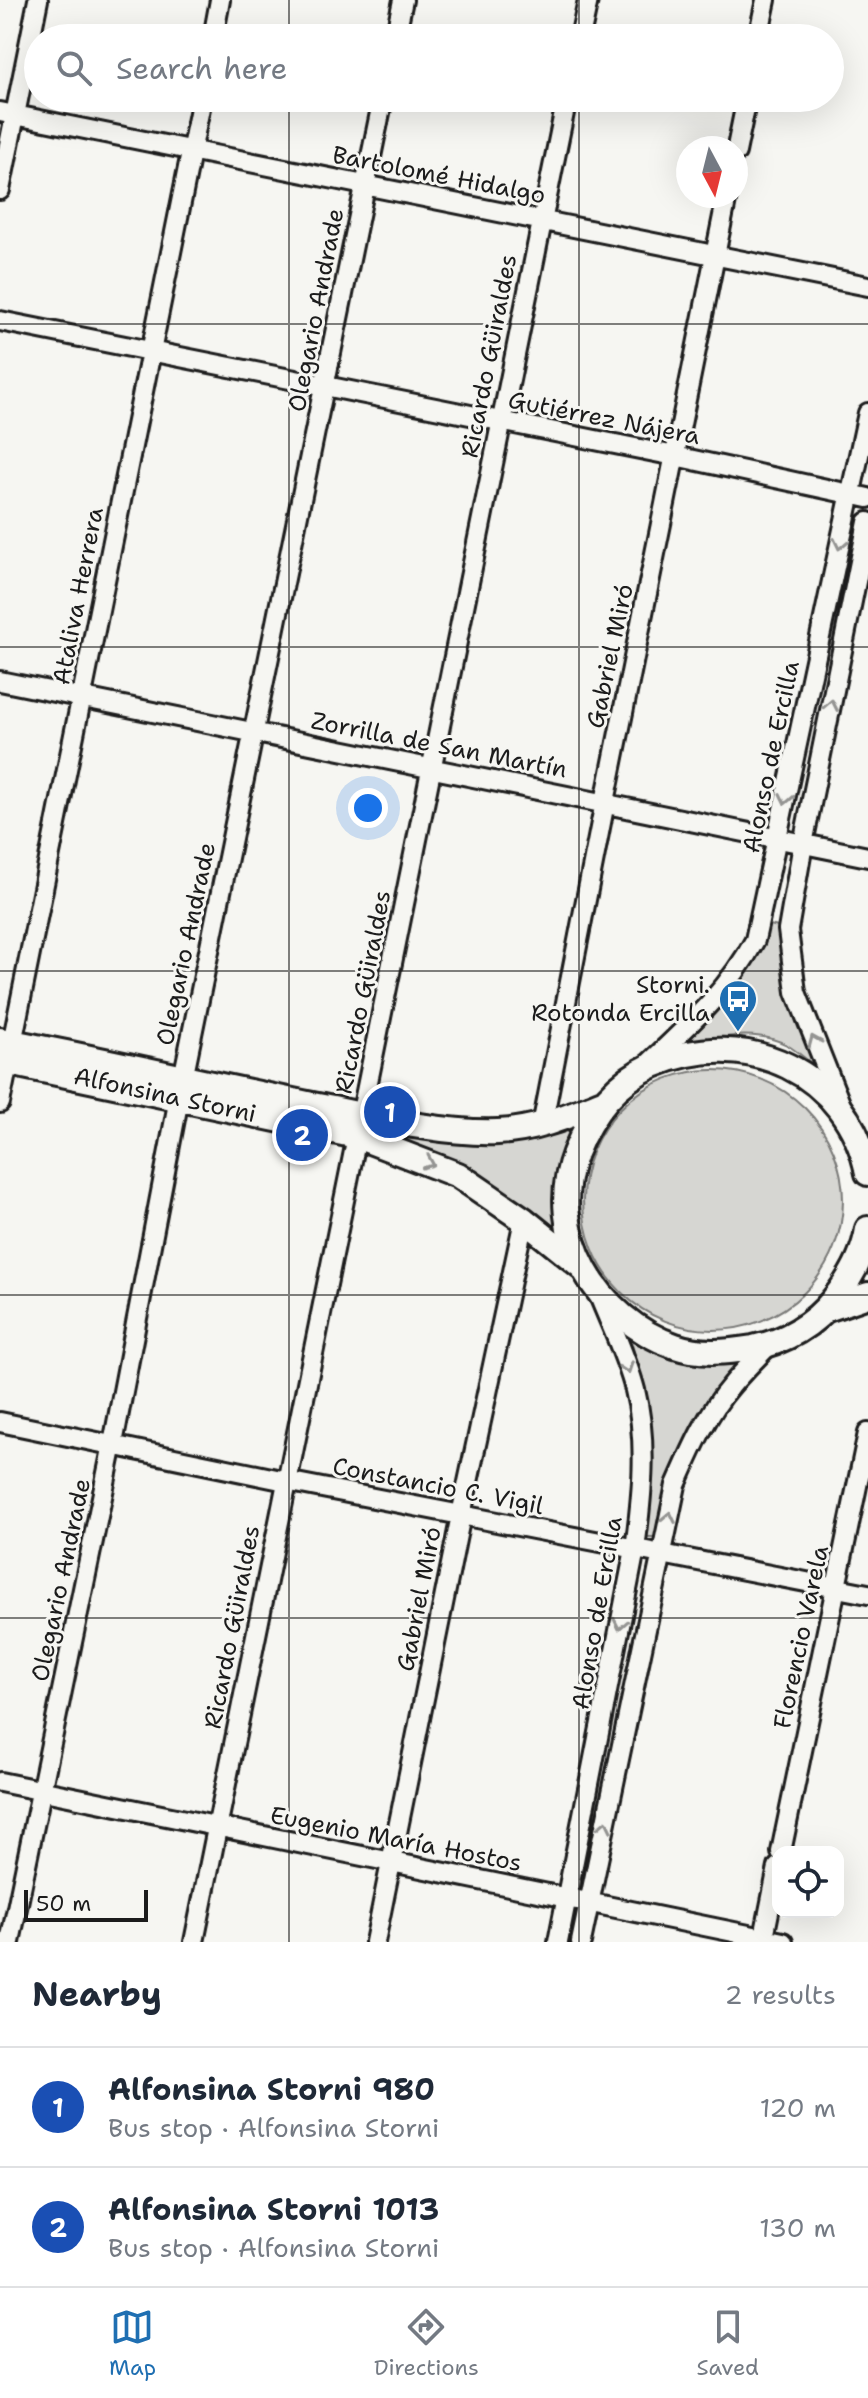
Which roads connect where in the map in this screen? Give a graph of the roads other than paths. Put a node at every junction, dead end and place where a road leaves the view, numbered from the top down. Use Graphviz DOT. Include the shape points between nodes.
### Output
graph roads {
  1 [pos="38,0"];
  2 [pos="220,0"];
  3 [pos="403,0"];
  4 [pos="588,0"];
  5 [pos="766,0"];
  6 [pos="32,24"];
  7 [pos="216,24"];
  8 [pos="398,24"];
  9 [pos="583,24"];
  10 [pos="761,24"];
  11 [pos="24,53"];
  12 [pos="199,112"];
  13 [pos="380,112"];
  14 [pos="564,112"];
  15 [pos="744,112"];
  16 [pos="8,114"];
  17 [pos="739,136"];
  18 [pos="192,150"];
  19 [pos="365,186"];
  20 [pos="0,190"];
  21 [pos="725,208"];
  22 [pos="541,219"];
  23 [pos="716,254"];
  24 [pos="868,286"];
  25 [pos="0,321"];
  26 [pos="153,351"];
  27 [pos="325,387"];
  28 [pos="868,413"];
  29 [pos="501,422"];
  30 [pos="675,456"];
  31 [pos="860,496"];
  32 [pos="868,522"];
  33 [pos="0,681"];
  34 [pos="82,697"];
  35 [pos="254,733"];
  36 [pos="431,767"];
  37 [pos="605,802"];
  38 [pos="778,838"];
  39 [pos="803,844"];
  40 [pos="868,857"];
  41 [pos="5,1052"];
  42 [pos="642,1070"];
  43 [pos="181,1089"];
  44 [pos="603,1102"];
  45 [pos="0,1103"];
  46 [pos="844,1113"];
  47 [pos="360,1125"];
  48 [pos="542,1126"];
  49 [pos="865,1149"];
  50 [pos="868,1173"];
  51 [pos="524,1220"];
  52 [pos="868,1229"];
  53 [pos="581,1265"];
  54 [pos="599,1295"];
  55 [pos="868,1295"];
  56 [pos="827,1309"];
  57 [pos="770,1344"];
  58 [pos="0,1422"];
  59 [pos="868,1433"];
  60 [pos="113,1444"];
  61 [pos="286,1481"];
  62 [pos="461,1515"];
  63 [pos="635,1549"];
  64 [pos="661,1553"];
  65 [pos="835,1587"];
  66 [pos="868,1594"];
  67 [pos="0,1782"];
  68 [pos="42,1792"];
  69 [pos="216,1827"];
  70 [pos="782,1846"];
  71 [pos="391,1863"];
  72 [pos="772,1896"];
  73 [pos="567,1898"];
  74 [pos="589,1902"];
  75 [pos="763,1940"];
  76 [pos="10,1942"];
  77 [pos="194,1942"];
  78 [pos="375,1942"];
  79 [pos="558,1942"];
  80 [pos="581,1942"];
  81 [pos="783,1942"];
  1 -- 6 [label="street"];
  2 -- 7 [label="street"];
  3 -- 8 [label="street"];
  4 -- 9 [label="street"];
  5 -- 10 [label="street"];
  11 -- 16 [label="street"];
  12 -- 18 [label="street, Ataliva Herrera"];
  13 -- 19 [label="street, Olegario Andrade"];
  14 -- 22 [label="street, Ricardo Güiraldes"];
  15 -- 17 [label="street"];
  16 -- 18 [label="street, Bartolomé Hidalgo"];
  16 -- 20 [label="street"];
  18 -- 19 [label="street, Bartolomé Hidalgo"];
  18 -- 26 [label="street, Ataliva Herrera"];
  19 -- 22 [label="street, Bartolomé Hidalgo"];
  19 -- 27 [label="street, Olegario Andrade"];
  21 -- 23 [label="street, Gabriel Miró"];
  22 -- 23 [label="street, Bartolomé Hidalgo"];
  22 -- 29 [label="street, Ricardo Güiraldes"];
  23 -- 24 [label="street, Bartolomé Hidalgo"];
  23 -- 30 [label="street, Gabriel Miró"];
  25 -- 26 [label="street, Gutiérrez Nájera"];
  26 -- 27 [label="street, Gutiérrez Nájera"];
  26 -- 34 [label="street, Ataliva Herrera"];
  27 -- 29 [label="street, Gutiérrez Nájera"];
  27 -- 35 [label="street, Olegario Andrade"];
  28 -- 31 [label="street, Alonso de Ercilla"];
  29 -- 30 [label="street, Gutiérrez Nájera"];
  29 -- 36 [label="street, Ricardo Güiraldes"];
  30 -- 31 [label="street, Gutiérrez Nájera"];
  30 -- 37 [label="street, Gabriel Miró"];
  31 -- 38 [label="street, Alonso de Ercilla, one-way"];
  39 -- 32 [label="street, Alonso de Ercilla, one-way"];
  33 -- 34 [label="street, Zorrilla de San Martín"];
  34 -- 35 [label="street, Zorrilla de San Martín"];
  34 -- 41 [label="street, Ataliva Herrera"];
  35 -- 36 [label="street, Zorrilla de San Martín"];
  35 -- 43 [label="street, Olegario Andrade"];
  36 -- 37 [label="street, Zorrilla de San Martín"];
  36 -- 47 [label="street, Ricardo Güiraldes"];
  37 -- 38 [label="street, Zorrilla de San Martín"];
  37 -- 48 [label="street, Gabriel Miró"];
  38 -- 39 [label="street, Zorrilla de San Martín"];
  38 -- 42 [label="street, Alonso de Ercilla" via="755,940 740,968"];
  39 -- 40 [label="street, Zorrilla de San Martín"];
  46 -- 39 [label="street, Alonso de Ercilla, one-way" via="803,1015 791,968 788,930"];
  41 -- 43 [label="street, Alfonsina Storni"];
  41 -- 45 [label="street, Ataliva Herrera"];
  42 -- 44 [label="street"];
  42 -- 46 [label="street" via="676,1055 714,1049 751,1052 787,1064 818,1085"];
  43 -- 47 [label="street, Alfonsina Storni"];
  43 -- 60 [label="street, Olegario Andrade"];
  44 -- 48 [label="street, Alfonsina Storni"];
  44 -- 53 [label="street" via="583,1131 566,1198 569,1233"];
  46 -- 49 [label="street"];
  47 -- 48 [label="street, Alfonsina Storni" via="498,1132"];
  47 -- 51 [label="street, Alfonsina Storni, one-way" via="458,1175"];
  47 -- 61 [label="street, Ricardo Güiraldes"];
  49 -- 50 [label="street"];
  51 -- 53 [label="street, Alfonsina Storni"];
  51 -- 62 [label="street, Gabriel Miró"];
  52 -- 56 [label="street" via="851,1278"];
  53 -- 54 [label="street"];
  54 -- 57 [label="street" via="634,1327 677,1347 723,1353"];
  54 -- 63 [label="street, Alonso de Ercilla, one-way" via="640,1414 642,1495"];
  55 -- 56 [label="street"];
  56 -- 57 [label="street"];
  64 -- 57 [label="street, Alonso de Ercilla, one-way" via="676,1485 700,1431 731,1386"];
  58 -- 60 [label="street, Constancio C. Vigil"];
  59 -- 65 [label="street, Florencio Varela"];
  60 -- 61 [label="street, Constancio C. Vigil"];
  60 -- 68 [label="street, Olegario Andrade"];
  61 -- 62 [label="street, Constancio C. Vigil"];
  61 -- 69 [label="street, Ricardo Güiraldes"];
  62 -- 63 [label="street, Constancio C. Vigil"];
  62 -- 71 [label="street, Gabriel Miró"];
  63 -- 64 [label="street, Constancio C. Vigil"];
  63 -- 73 [label="street, Alonso de Ercilla, one-way"];
  64 -- 65 [label="street, Constancio C. Vigil"];
  74 -- 64 [label="street, Alonso de Ercilla, one-way"];
  65 -- 66 [label="street, Constancio C. Vigil"];
  65 -- 70 [label="street, Florencio Varela"];
  67 -- 68 [label="street, Eugenio María Hostos"];
  68 -- 69 [label="street, Eugenio María Hostos"];
  68 -- 76 [label="street, Olegario Andrade"];
  69 -- 71 [label="street, Eugenio María Hostos"];
  69 -- 77 [label="street, Ricardo Güiraldes"];
  71 -- 73 [label="street, Eugenio María Hostos"];
  71 -- 78 [label="street, Gabriel Miró"];
  72 -- 75 [label="street"];
  73 -- 74 [label="street, Eugenio María Hostos"];
  73 -- 79 [label="street, Alonso de Ercilla"];
  74 -- 75 [label="street, Eugenio María Hostos"];
  74 -- 80 [label="street, Alonso de Ercilla"];
  75 -- 81 [label="street, Eugenio María Hostos"];
}
